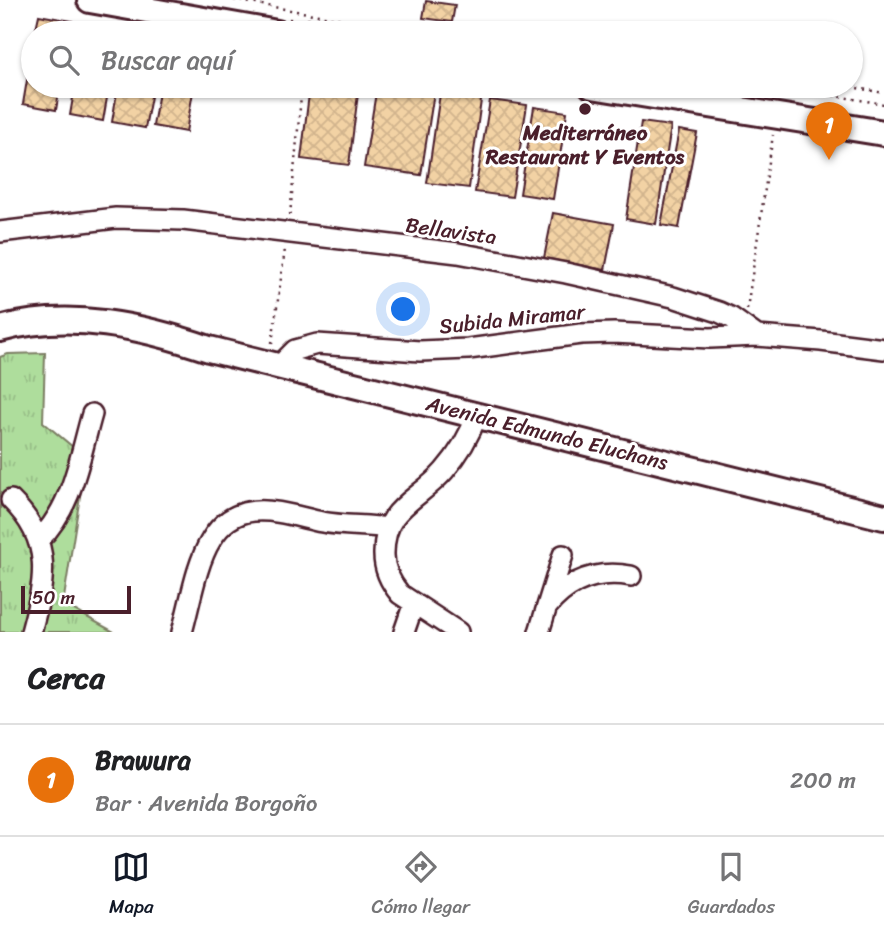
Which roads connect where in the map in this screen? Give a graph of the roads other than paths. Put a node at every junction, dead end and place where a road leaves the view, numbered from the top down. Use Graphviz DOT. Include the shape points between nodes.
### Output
graph roads {
  1 [pos="90,0"];
  2 [pos="209,21"];
  3 [pos="699,98"];
  4 [pos="884,133"];
  5 [pos="0,232"];
  6 [pos="0,329"];
  7 [pos="751,331"];
  8 [pos="0,342"];
  9 [pos="209,349"];
  10 [pos="884,349"];
  11 [pos="282,367"];
  12 [pos="92,414"];
  13 [pos="477,415"];
  14 [pos="10,500"];
  15 [pos="884,517"];
  16 [pos="387,528"];
  17 [pos="38,541"];
  18 [pos="563,555"];
  19 [pos="631,576"];
  20 [pos="414,603"];
  21 [pos="547,607"];
  22 [pos="31,632"];
  23 [pos="181,632"];
  24 [pos="404,632"];
  25 [pos="458,632"];
  26 [pos="539,632"];
  1 -- 2 [label="main road"];
  3 -- 4 [label="main road" via="771,106"];
  5 -- 7 [label="street, Bellavista" via="116,218 183,220 458,253 673,297 719,312"];
  6 -- 9 [label="main road, Avenida Edmundo Eluchans" via="54,320 95,322"];
  7 -- 10 [label="street, Bellavista"];
  7 -- 11 [label="street, Subida Miramar" via="710,338 580,334 420,351 317,344 295,350"];
  8 -- 9 [label="main road, Avenida Edmundo Eluchans" via="71,332"];
  9 -- 11 [label="main road, Avenida Edmundo Eluchans"];
  11 -- 13 [label="main road, Avenida Edmundo Eluchans"];
  12 -- 17 [label="street" via="67,502"];
  13 -- 15 [label="main road, Avenida Edmundo Eluchans"];
  13 -- 16 [label="street" via="462,448 442,474 397,513"];
  14 -- 17 [label="street"];
  16 -- 20 [label="street" via="387,575 400,594"];
  16 -- 23 [label="street" via="324,522 271,510 232,519 209,542"];
  17 -- 22 [label="street" via="44,573"];
  18 -- 21 [label="street"];
  19 -- 21 [label="street" via="583,579"];
  20 -- 24 [label="street"];
  20 -- 25 [label="street"];
  21 -- 26 [label="street"];
}
